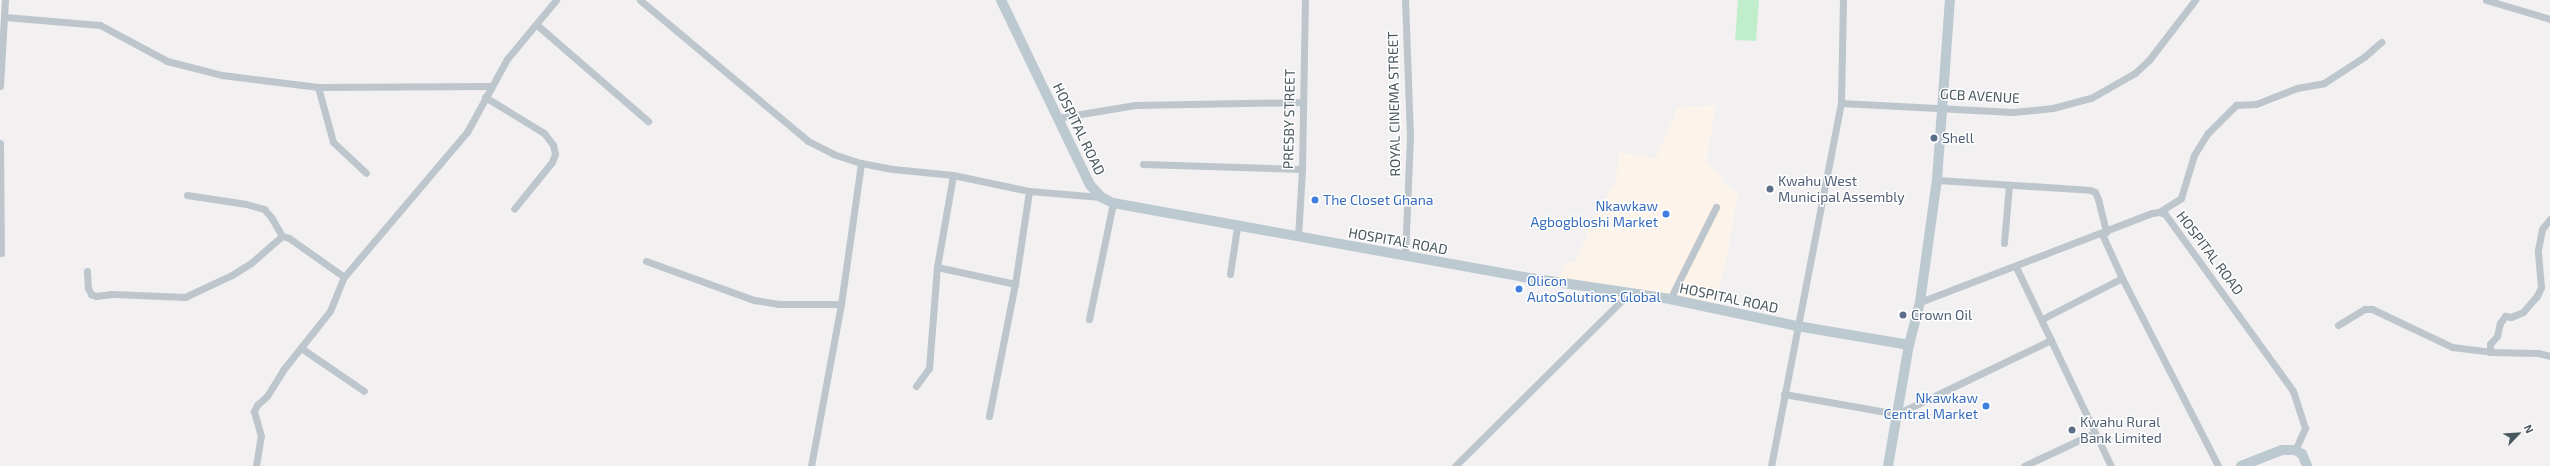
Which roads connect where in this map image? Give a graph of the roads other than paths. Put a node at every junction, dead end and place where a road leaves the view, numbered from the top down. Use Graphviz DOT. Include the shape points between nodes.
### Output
graph roads {
  1 [pos="5,0"];
  2 [pos="556,0"];
  3 [pos="640,0"];
  4 [pos="1001,0"];
  5 [pos="1305,0"];
  6 [pos="1405,0"];
  7 [pos="1842,0"];
  8 [pos="1950,0"];
  9 [pos="2195,0"];
  10 [pos="2486,0"];
  11 [pos="5,17"];
  12 [pos="2550,19"];
  13 [pos="537,25"];
  14 [pos="2381,42"];
  15 [pos="0,86"];
  16 [pos="318,86"];
  17 [pos="490,86"];
  18 [pos="485,97"];
  19 [pos="1302,102"];
  20 [pos="1841,103"];
  21 [pos="1944,108"];
  22 [pos="1057,118"];
  23 [pos="648,120"];
  24 [pos="0,143"];
  25 [pos="861,163"];
  26 [pos="1143,164"];
  27 [pos="1302,169"];
  28 [pos="366,173"];
  29 [pos="952,175"];
  30 [pos="1937,180"];
  31 [pos="2010,185"];
  32 [pos="1029,190"];
  33 [pos="187,195"];
  34 [pos="1101,197"];
  35 [pos="1113,203"];
  36 [pos="1716,207"];
  37 [pos="514,209"];
  38 [pos="2159,212"];
  39 [pos="2550,220"];
  40 [pos="1237,227"];
  41 [pos="2104,233"];
  42 [pos="282,236"];
  43 [pos="1298,237"];
  44 [pos="2004,243"];
  45 [pos="1,253"];
  46 [pos="1404,256"];
  47 [pos="646,261"];
  48 [pos="937,267"];
  49 [pos="2016,267"];
  50 [pos="87,271"];
  51 [pos="1230,274"];
  52 [pos="344,277"];
  53 [pos="2122,278"];
  54 [pos="1015,284"];
  55 [pos="1628,294"];
  56 [pos="1670,300"];
  57 [pos="1920,302"];
  58 [pos="841,304"];
  59 [pos="1089,319"];
  60 [pos="2042,319"];
  61 [pos="2338,325"];
  62 [pos="1797,326"];
  63 [pos="2051,340"];
  64 [pos="1909,345"];
  65 [pos="301,348"];
  66 [pos="2490,352"];
  67 [pos="2550,356"];
  68 [pos="916,386"];
  69 [pos="364,391"];
  70 [pos="1784,394"];
  71 [pos="1897,414"];
  72 [pos="989,416"];
  73 [pos="2094,433"];
  74 [pos="2295,450"];
  75 [pos="256,466"];
  76 [pos="811,466"];
  77 [pos="1455,466"];
  78 [pos="1771,466"];
  79 [pos="1888,466"];
  80 [pos="2024,466"];
  81 [pos="2112,466"];
  82 [pos="2218,466"];
  83 [pos="2241,466"];
  84 [pos="2307,466"];
  1 -- 11 [label="street"];
  2 -- 13 [label="street"];
  3 -- 25 [label="street" via="808,141 833,154"];
  4 -- 22 [label="street, HOSPITAL ROAD"];
  5 -- 19 [label="street, PRESBY STREET"];
  6 -- 46 [label="street, ROYAL CINEMA STREET" via="1410,136"];
  7 -- 20 [label="street"];
  8 -- 21 [label="street"];
  9 -- 21 [label="street, GCB AVENUE" via="2149,60 2135,73 2091,98 2053,108 2013,112"];
  10 -- 12 [label="street"];
  11 -- 15 [label="street"];
  11 -- 16 [label="street" via="100,24 167,62 222,75"];
  13 -- 17 [label="street" via="507,59"];
  13 -- 23 [label="street"];
  14 -- 38 [label="street" via="2364,57 2324,83 2297,88 2256,104 2236,105 2208,133 2194,155 2181,198"];
  16 -- 17 [label="street"];
  16 -- 28 [label="street" via="333,142"];
  17 -- 18 [label="street"];
  18 -- 37 [label="street" via="544,133 553,145 555,154 552,162"];
  18 -- 52 [label="street" via="467,132"];
  19 -- 22 [label="street" via="1135,105"];
  19 -- 27 [label="street, PRESBY STREET"];
  20 -- 21 [label="street, GCB AVENUE"];
  20 -- 62 [label="street"];
  21 -- 30 [label="street"];
  22 -- 34 [label="street, HOSPITAL ROAD" via="1090,186"];
  24 -- 45 [label="street"];
  25 -- 29 [label="street"];
  25 -- 58 [label="street"];
  26 -- 27 [label="street"];
  27 -- 43 [label="street, PRESBY STREET"];
  29 -- 32 [label="street"];
  29 -- 48 [label="street"];
  30 -- 31 [label="street"];
  30 -- 57 [label="street"];
  31 -- 41 [label="street" via="2095,192"];
  31 -- 44 [label="street"];
  32 -- 34 [label="street"];
  32 -- 54 [label="street"];
  33 -- 42 [label="street" via="264,209"];
  34 -- 35 [label="street, HOSPITAL ROAD"];
  35 -- 40 [label="street, HOSPITAL ROAD"];
  35 -- 59 [label="street"];
  36 -- 56 [label="street"];
  38 -- 41 [label="street, HOSPITAL ROAD"];
  38 -- 74 [label="street, HOSPITAL ROAD" via="2165,214 2293,391 2305,428"];
  39 -- 66 [label="street" via="2542,229 2538,250 2541,287 2537,296 2523,312 2511,317 2505,316 2500,323 2498,336 2490,344"];
  40 -- 43 [label="street, HOSPITAL ROAD"];
  40 -- 51 [label="street"];
  41 -- 49 [label="street, HOSPITAL ROAD"];
  41 -- 53 [label="street"];
  42 -- 50 [label="street" via="244,267 185,297 112,294 96,296 91,294 88,288"];
  42 -- 52 [label="street" via="289,238"];
  43 -- 46 [label="street, HOSPITAL ROAD"];
  46 -- 55 [label="street, HOSPITAL ROAD"];
  47 -- 58 [label="street" via="754,300 778,304"];
  48 -- 54 [label="street"];
  48 -- 68 [label="street" via="929,368"];
  49 -- 57 [label="street, HOSPITAL ROAD"];
  49 -- 60 [label="street"];
  52 -- 65 [label="street" via="330,311"];
  53 -- 60 [label="street"];
  53 -- 82 [label="street"];
  54 -- 72 [label="street"];
  55 -- 56 [label="street, HOSPITAL ROAD"];
  55 -- 77 [label="street"];
  56 -- 62 [label="street, HOSPITAL ROAD"];
  57 -- 64 [label="street"];
  58 -- 76 [label="street"];
  60 -- 63 [label="street"];
  61 -- 66 [label="street" via="2365,309 2372,309 2452,347"];
  62 -- 64 [label="street, HOSPITAL ROAD"];
  62 -- 70 [label="street"];
  63 -- 71 [label="street"];
  63 -- 73 [label="street"];
  64 -- 71 [label="street"];
  65 -- 69 [label="street"];
  65 -- 75 [label="street" via="254,411 261,436"];
  66 -- 67 [label="street" via="2538,353"];
  70 -- 71 [label="street"];
  70 -- 78 [label="street"];
  71 -- 79 [label="street"];
  73 -- 80 [label="street"];
  73 -- 81 [label="street"];
  74 -- 83 [label="street" via="2282,450"];
  74 -- 84 [label="street" via="2302,454"];
}
